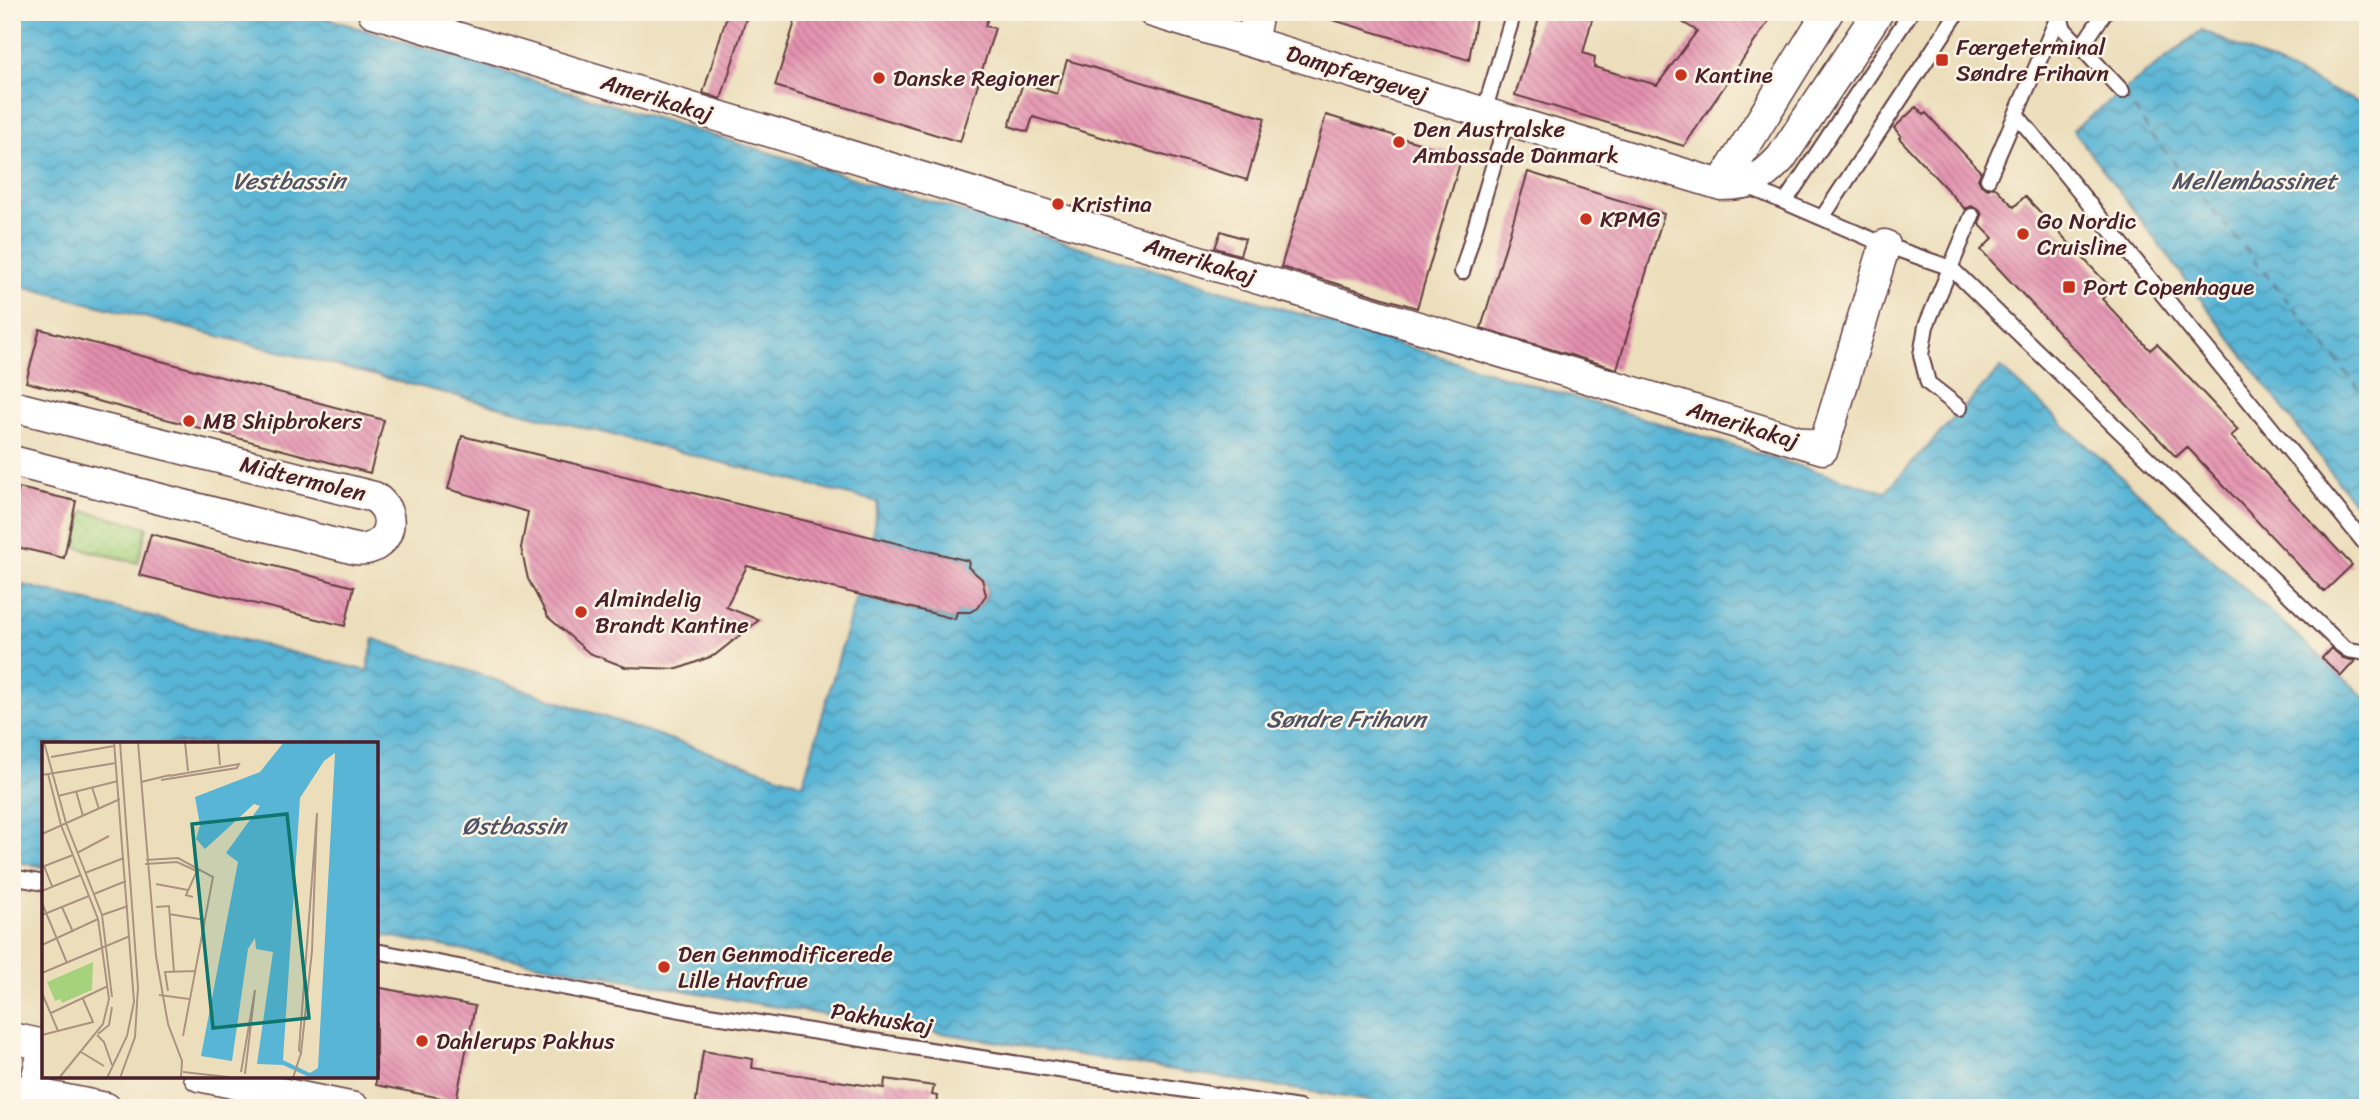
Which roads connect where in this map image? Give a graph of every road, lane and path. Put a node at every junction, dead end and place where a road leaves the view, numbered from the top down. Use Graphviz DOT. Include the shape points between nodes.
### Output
graph roads {
  1 [pos="373,12"];
  2 [pos="1153,12"];
  3 [pos="1258,12"];
  4 [pos="1514,12"];
  5 [pos="1828,12"];
  6 [pos="1878,12"];
  7 [pos="1911,12"];
  8 [pos="1958,12"];
  9 [pos="2060,12"];
  10 [pos="2105,12"];
  11 [pos="1252,42"];
  12 [pos="2082,46"];
  13 [pos="2122,91"];
  14 [pos="2016,114"];
  15 [pos="1495,116"];
  16 [pos="1988,179"];
  17 [pos="1732,185"];
  18 [pos="1785,202"];
  19 [pos="1972,216"];
  20 [pos="1822,218"];
  21 [pos="1885,245"];
  22 [pos="1951,268"];
  23 [pos="1462,272"];
  24 [pos="12,406"];
  25 [pos="1960,408"];
  26 [pos="12,461"];
  27 [pos="2368,547"];
  28 [pos="2368,653"];
  29 [pos="12,877"];
  30 [pos="42,883"];
  31 [pos="378,951"];
  32 [pos="12,1038"];
  33 [pos="42,1046"];
  34 [pos="42,1050"];
  35 [pos="209,1078"];
  36 [pos="23,1091"];
  37 [pos="106,1108"];
  38 [pos="354,1108"];
  39 [pos="1299,1108"];
  1 -- 21 [label="street, Amerikakaj" via="1824,449"];
  2 -- 11 [label="street, Dampfærgevej"];
  3 -- 11 [label="street"];
  4 -- 15 [label="lane"];
  5 -- 17 [label="street"];
  6 -- 17 [label="street" via="1782,158 1765,174"];
  7 -- 18 [label="lane"];
  8 -- 20 [label="lane"];
  9 -- 12 [label="lane" via="2063,28"];
  9 -- 14 [label="lane"];
  10 -- 12 [label="lane"];
  11 -- 15 [label="street, Dampfærgevej"];
  12 -- 13 [label="lane"];
  14 -- 16 [label="lane"];
  14 -- 27 [label="lane"];
  15 -- 17 [label="street, Dampfærgevej"];
  15 -- 23 [label="lane"];
  17 -- 18 [label="lane"];
  18 -- 20 [label="lane"];
  19 -- 22 [label="lane"];
  20 -- 21 [label="lane"];
  21 -- 22 [label="lane"];
  22 -- 25 [label="lane" via="1926,326 1921,355 1928,383"];
  22 -- 28 [label="lane" via="2340,644"];
  24 -- 26 [label="street, Midtermolen" via="374,497 389,515 389,528 376,546 355,549"];
  29 -- 30 [label="lane"];
  31 -- 39 [label="lane, Pakhuskaj" via="690,1012"];
  32 -- 33 [label="street"];
  34 -- 36 [label="street"];
  35 -- 38 [label="street"];
  36 -- 37 [label="street"];
}
